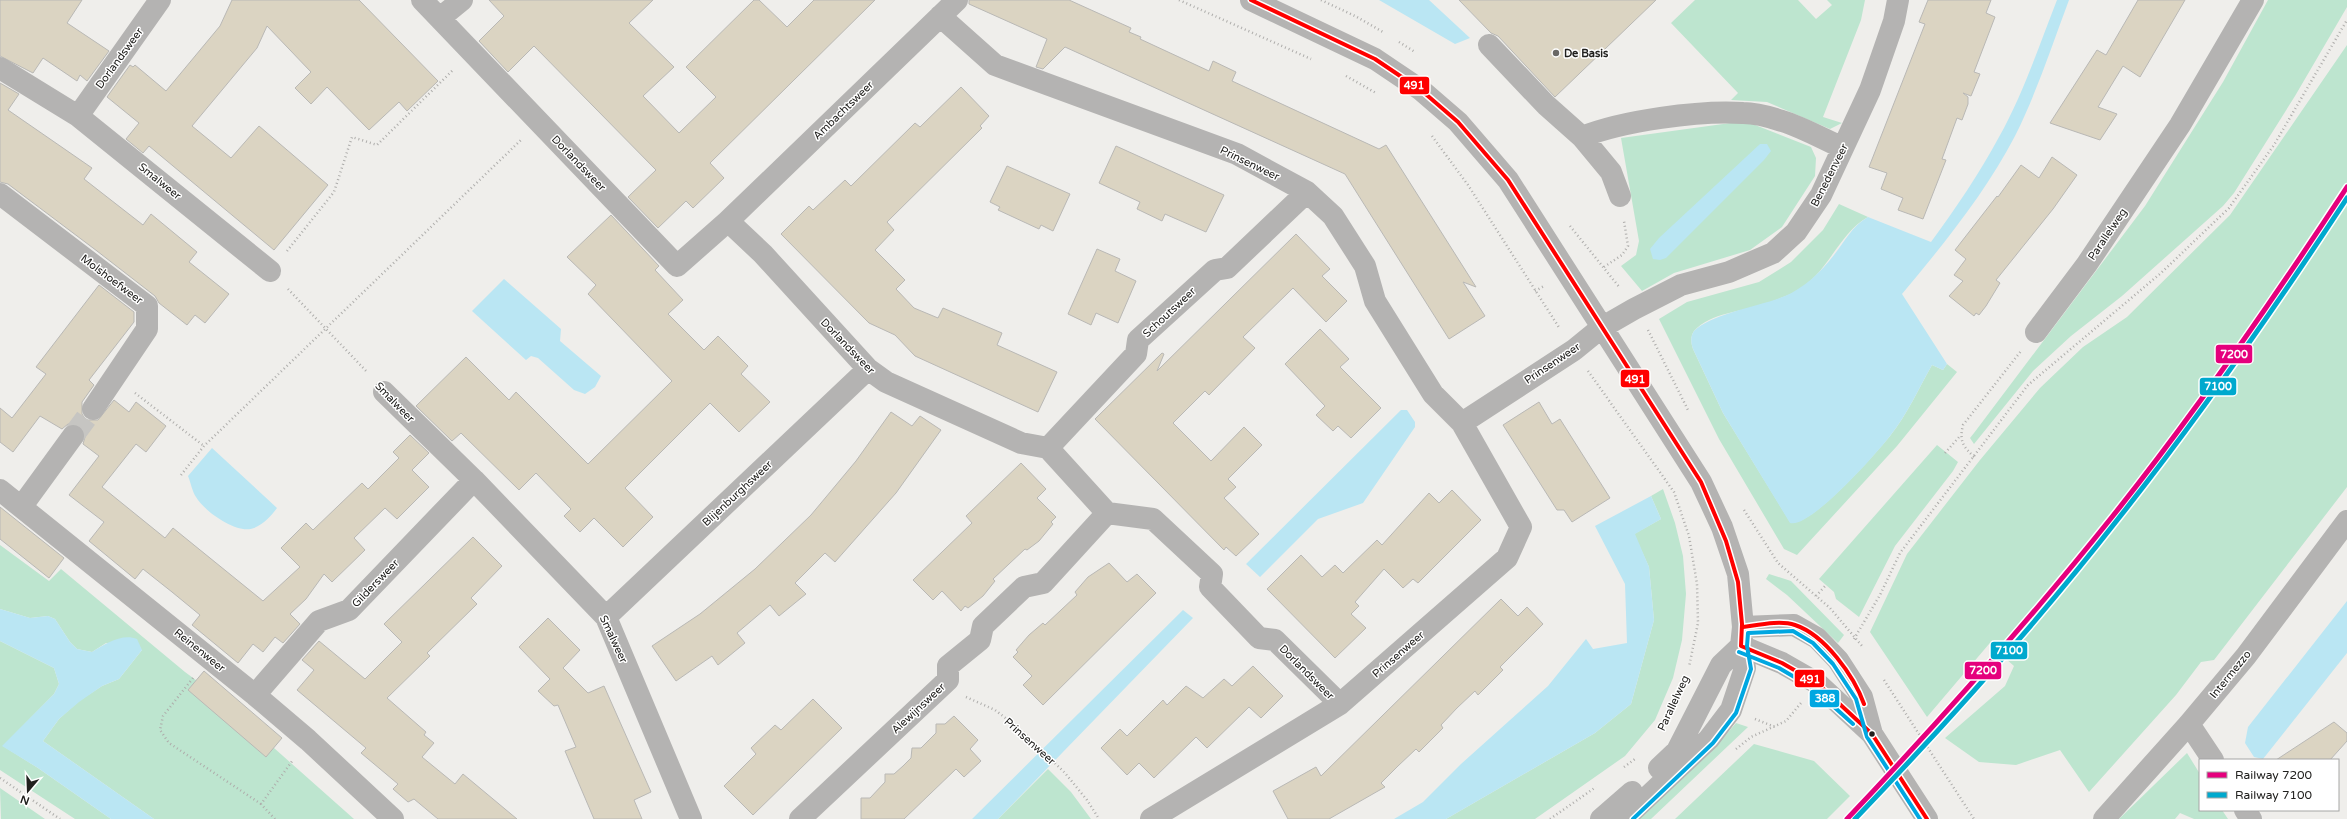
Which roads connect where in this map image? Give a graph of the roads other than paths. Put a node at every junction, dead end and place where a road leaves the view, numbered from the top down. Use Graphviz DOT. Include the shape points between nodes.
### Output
graph roads {
  1 [pos="160,0"];
  2 [pos="422,0"];
  3 [pos="462,0"];
  4 [pos="957,0"];
  5 [pos="1251,0"];
  6 [pos="1898,0"];
  7 [pos="2253,0"];
  8 [pos="940,16"];
  9 [pos="440,18"];
  10 [pos="1489,45"];
  11 [pos="0,68"];
  12 [pos="78,116"];
  13 [pos="1582,137"];
  14 [pos="1843,148"];
  15 [pos="1307,192"];
  16 [pos="0,194"];
  17 [pos="1620,196"];
  18 [pos="728,221"];
  19 [pos="270,271"];
  20 [pos="1602,328"];
  21 [pos="2036,332"];
  22 [pos="868,369"];
  23 [pos="384,392"];
  24 [pos="93,409"];
  25 [pos="1462,423"];
  26 [pos="73,436"];
  27 [pos="1048,448"];
  28 [pos="474,480"];
  29 [pos="0,490"];
  30 [pos="22,506"];
  31 [pos="1108,513"];
  32 [pos="2347,521"];
  33 [pos="606,617"];
  34 [pos="1742,636"];
  35 [pos="255,695"];
  36 [pos="1340,704"];
  37 [pos="2189,724"];
  38 [pos="1872,734"];
  39 [pos="2212,759"];
  40 [pos="393,819"];
  41 [pos="691,819"];
  42 [pos="800,819"];
  43 [pos="1151,819"];
  44 [pos="1601,819"];
  45 [pos="1624,819"];
  46 [pos="1927,819"];
  47 [pos="2104,819"];
  1 -- 12 [label="street, Dorlandsweer"];
  2 -- 9 [label="street, Dorlandsweer"];
  3 -- 9 [label="street"];
  4 -- 8 [label="street, Ambachtsweer"];
  5 -- 20 [label="street" via="1375,59 1422,90 1458,122 1508,180"];
  6 -- 14 [label="street, Benedenveer" via="1894,22 1870,90"];
  7 -- 21 [label="street, Parallelweg" via="2180,125 2087,264"];
  8 -- 15 [label="street, Prinsenweer" via="995,65 1237,154"];
  8 -- 18 [label="street, Ambachtsweer"];
  9 -- 18 [label="street, Dorlandsweer" via="677,266"];
  10 -- 13 [label="street"];
  11 -- 12 [label="street, Smalweer"];
  12 -- 19 [label="street, Smalweer"];
  13 -- 14 [label="street" via="1606,127 1694,115 1744,112 1783,121"];
  13 -- 17 [label="street" via="1611,172"];
  14 -- 20 [label="street, Benedenveer" via="1821,195 1796,232 1774,253 1729,272 1681,285"];
  15 -- 25 [label="street, Prinsenweer" via="1333,216 1365,266 1375,301 1433,394"];
  15 -- 27 [label="street, Schoutsweer" via="1227,268 1215,270 1138,340 1136,354"];
  16 -- 24 [label="street, Molshoefweer" via="147,306 147,329"];
  18 -- 22 [label="street, Dorlandsweer" via="763,254"];
  20 -- 25 [label="street, Prinsenweer" via="1574,350"];
  20 -- 34 [label="street" via="1701,482 1722,527 1738,574"];
  22 -- 27 [label="street, Dorlandsweer" via="886,382 1021,443"];
  22 -- 33 [label="street, Blijenburghsweer"];
  23 -- 28 [label="street, Smalweer"];
  25 -- 36 [label="street, Prinsenweer" via="1521,527 1507,558"];
  26 -- 30 [label="street"];
  27 -- 31 [label="street"];
  28 -- 33 [label="street, Smalweer"];
  28 -- 35 [label="street, Gildersweer" via="349,610 318,621"];
  29 -- 30 [label="street, Reinenweer"];
  30 -- 35 [label="street, Reinenweer"];
  31 -- 36 [label="street, Dorlandsweer" via="1153,519 1212,574 1210,588 1259,638 1274,640"];
  31 -- 42 [label="street, Alewijnsweer" via="1043,583 1024,587 983,626 980,640 948,666 948,680"];
  32 -- 37 [label="street, Intermezzo" via="2246,656"];
  33 -- 41 [label="street, Smalweer"];
  34 -- 38 [label="street" via="1817,683"];
  34 -- 38 [label="street" via="1794,625 1817,638 1838,660 1862,697"];
  34 -- 44 [label="street" via="1721,665 1677,751"];
  34 -- 45 [label="street" via="1745,668 1731,710 1709,739"];
  35 -- 40 [label="street, Reinenweer"];
  36 -- 43 [label="street, Prinsenweer"];
  37 -- 39 [label="street"];
  37 -- 47 [label="street, Intermezzo"];
  38 -- 46 [label="street"];
}
